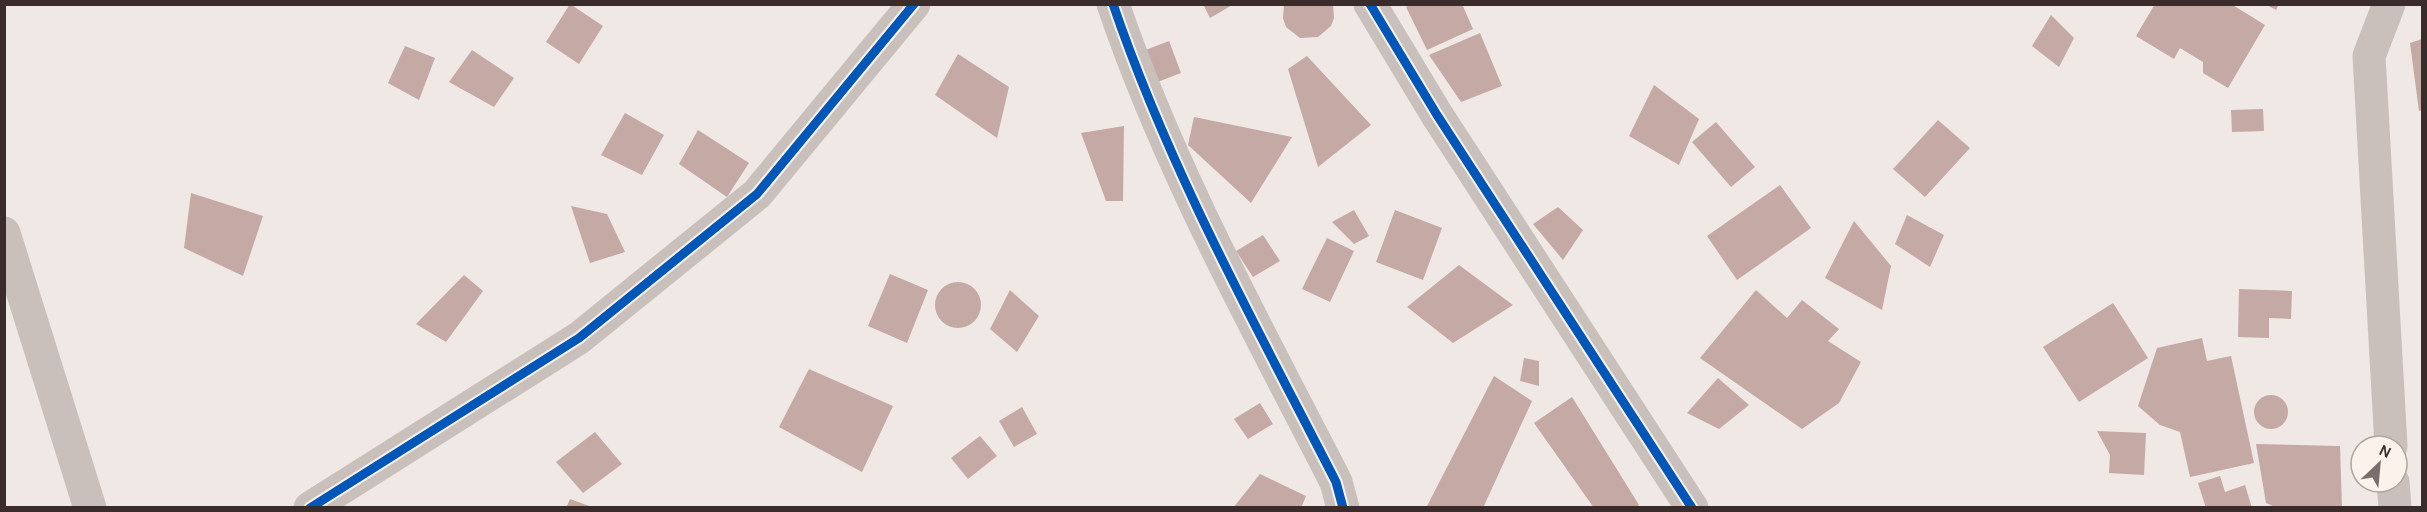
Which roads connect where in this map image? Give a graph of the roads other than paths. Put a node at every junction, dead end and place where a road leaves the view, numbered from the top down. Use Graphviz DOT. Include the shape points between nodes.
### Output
graph roads {
  1 [pos="914,4"];
  2 [pos="1113,4"];
  3 [pos="1370,4"];
  4 [pos="2389,4"];
  5 [pos="4,233"];
  6 [pos="2390,434"];
  7 [pos="90,507"];
  8 [pos="310,507"];
  9 [pos="1343,507"];
  10 [pos="1692,507"];
  1 -- 8 [label="street" via="757,194 579,338"];
  2 -- 9 [label="street" via="1215,247 1336,482"];
  3 -- 10 [label="street" via="1437,115"];
  4 -- 6 [label="street" via="2369,56"];
  5 -- 7 [label="street"];
}
